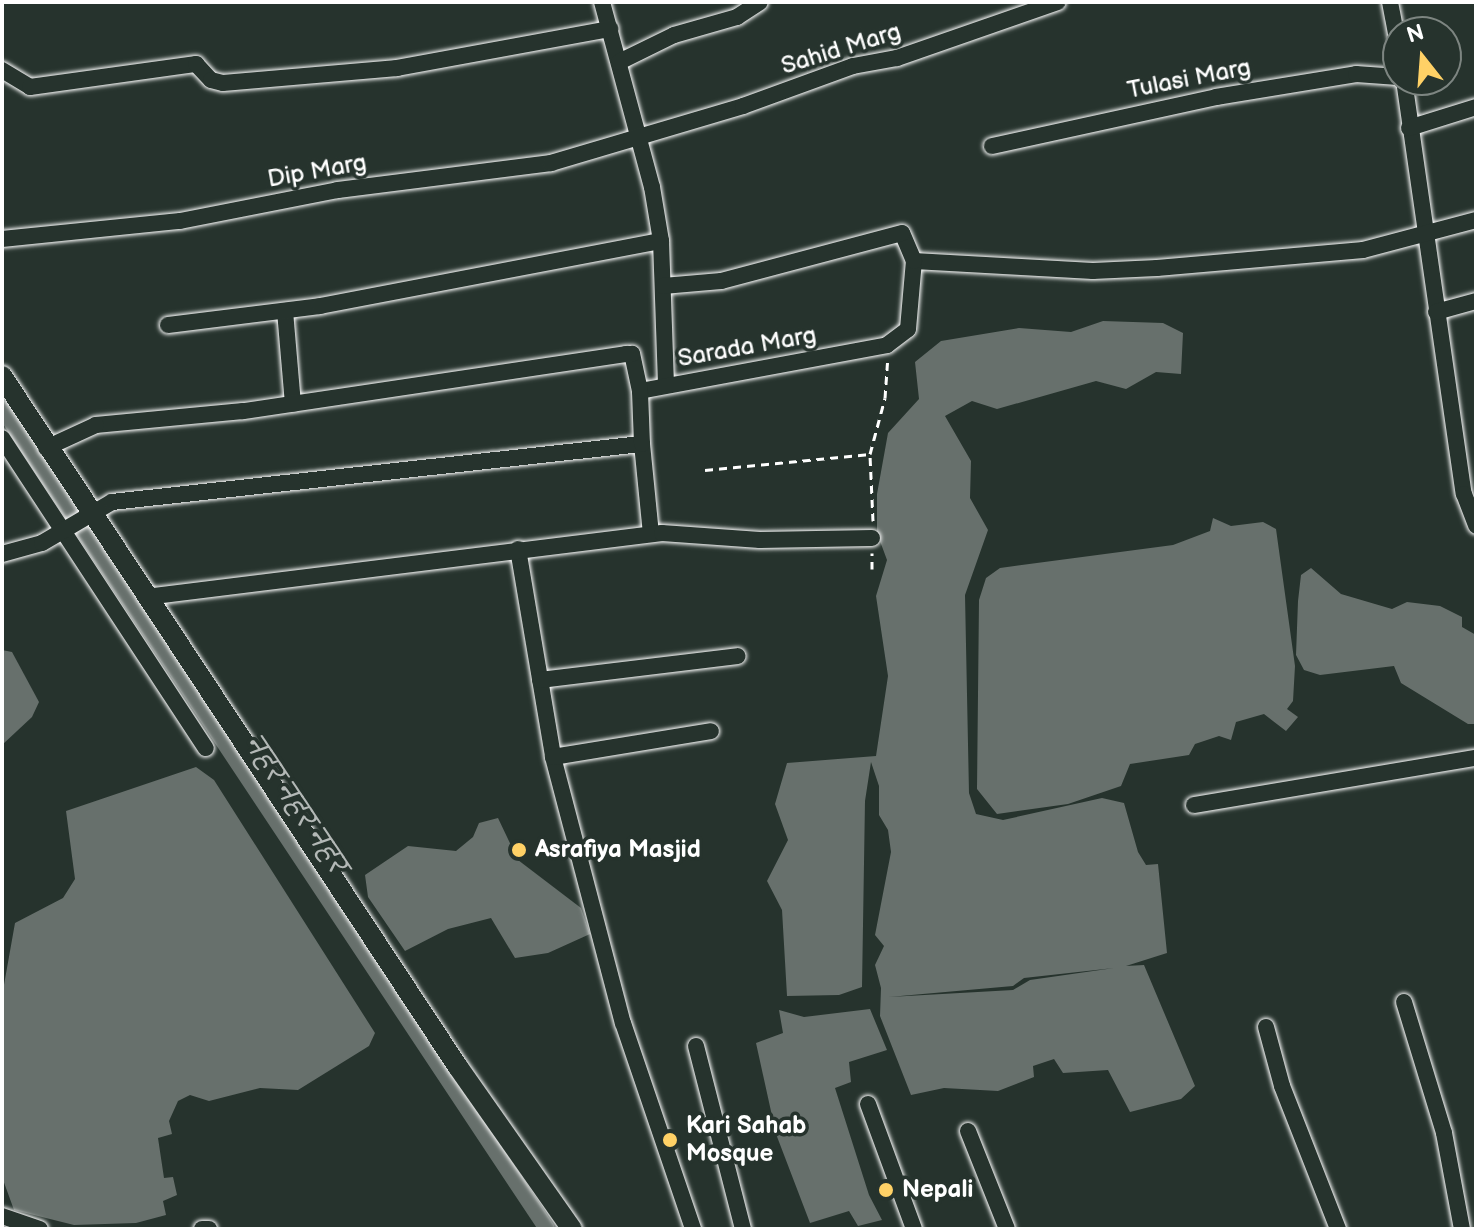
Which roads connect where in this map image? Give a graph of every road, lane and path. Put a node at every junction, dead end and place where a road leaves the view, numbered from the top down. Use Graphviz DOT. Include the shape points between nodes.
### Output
graph roads {
  1 [pos="602,2"];
  2 [pos="760,2"];
  3 [pos="1058,2"];
  4 [pos="610,29"];
  5 [pos="619,62"];
  6 [pos="2,70"];
  7 [pos="1382,76"];
  8 [pos="1406,96"];
  9 [pos="1476,107"];
  10 [pos="1409,128"];
  11 [pos="636,134"];
  12 [pos="992,146"];
  13 [pos="1476,220"];
  14 [pos="1424,234"];
  15 [pos="2,239"];
  16 [pos="661,241"];
  17 [pos="914,261"];
  18 [pos="663,286"];
  19 [pos="1476,301"];
  20 [pos="285,311"];
  21 [pos="1436,312"];
  22 [pos="168,325"];
  23 [pos="887,345"];
  24 [pos="2,376"];
  25 [pos="666,385"];
  26 [pos="640,391"];
  27 [pos="293,404"];
  28 [pos="2,438"];
  29 [pos="642,444"];
  30 [pos="46,448"];
  31 [pos="870,454"];
  32 [pos="705,470"];
  33 [pos="87,514"];
  34 [pos="1476,526"];
  35 [pos="66,528"];
  36 [pos="651,534"];
  37 [pos="872,538"];
  38 [pos="518,549"];
  39 [pos="2,554"];
  40 [pos="872,569"];
  41 [pos="146,597"];
  42 [pos="738,656"];
  43 [pos="540,680"];
  44 [pos="711,731"];
  45 [pos="206,748"];
  46 [pos="553,757"];
  47 [pos="1476,758"];
  48 [pos="1194,805"];
  49 [pos="1404,1002"];
  50 [pos="1266,1027"];
  51 [pos="696,1046"];
  52 [pos="868,1104"];
  53 [pos="968,1131"];
  54 [pos="3,1218"];
  55 [pos="40,1229"];
  56 [pos="202,1229"];
  57 [pos="209,1229"];
  58 [pos="572,1229"];
  59 [pos="693,1229"];
  60 [pos="743,1229"];
  61 [pos="914,1229"];
  62 [pos="1007,1229"];
  63 [pos="1338,1229"];
  64 [pos="1462,1229"];
  1 -- 4 [label="street"];
  2 -- 5 [label="street" via="737,17 674,35"];
  3 -- 11 [label="street, Sahid Marg" via="897,58 853,66 743,106"];
  4 -- 5 [label="street"];
  4 -- 6 [label="street" via="397,68 223,83 211,80 196,64 30,87"];
  5 -- 11 [label="street"];
  7 -- 12 [label="street, Tulasi Marg" via="1356,74 1216,97"];
  8 -- 10 [label="street"];
  9 -- 10 [label="street"];
  10 -- 14 [label="street"];
  11 -- 15 [label="street, Dip Marg" via="551,163 338,190 180,221"];
  11 -- 16 [label="street"];
  13 -- 14 [label="street"];
  14 -- 17 [label="street" via="1363,250 1157,268 1093,271"];
  14 -- 21 [label="street"];
  16 -- 18 [label="street"];
  16 -- 20 [label="street"];
  17 -- 18 [label="street" via="902,233 721,281"];
  17 -- 23 [label="street" via="908,329"];
  18 -- 25 [label="street"];
  19 -- 21 [label="street"];
  20 -- 22 [label="street"];
  20 -- 27 [label="street"];
  21 -- 34 [label="street" via="1464,494"];
  23 -- 25 [label="street, Sarada Marg"];
  23 -- 31 [label="path" via="885,398"];
  24 -- 30 [label="main road"];
  25 -- 26 [label="street, Sarada Marg"];
  26 -- 27 [label="street" via="632,354 626,354"];
  26 -- 29 [label="street"];
  27 -- 30 [label="street" via="96,425"];
  28 -- 35 [label="street"];
  29 -- 33 [label="street" via="112,502"];
  29 -- 36 [label="street"];
  30 -- 33 [label="main road"];
  31 -- 32 [label="path"];
  31 -- 37 [label="path"];
  33 -- 35 [label="street"];
  33 -- 41 [label="main road"];
  35 -- 39 [label="street" via="42,543"];
  35 -- 45 [label="street"];
  36 -- 37 [label="street"];
  36 -- 38 [label="street"];
  37 -- 40 [label="path"];
  38 -- 41 [label="street"];
  38 -- 43 [label="street"];
  41 -- 58 [label="main road"];
  42 -- 43 [label="street"];
  43 -- 46 [label="street"];
  44 -- 46 [label="street"];
  46 -- 59 [label="street" via="623,1023"];
  47 -- 48 [label="street"];
  49 -- 64 [label="street" via="1444,1133"];
  50 -- 63 [label="street" via="1282,1086"];
  51 -- 60 [label="street"];
  52 -- 61 [label="street"];
  53 -- 62 [label="street"];
  54 -- 55 [label="street"];
  56 -- 57 [label="street"];
}
